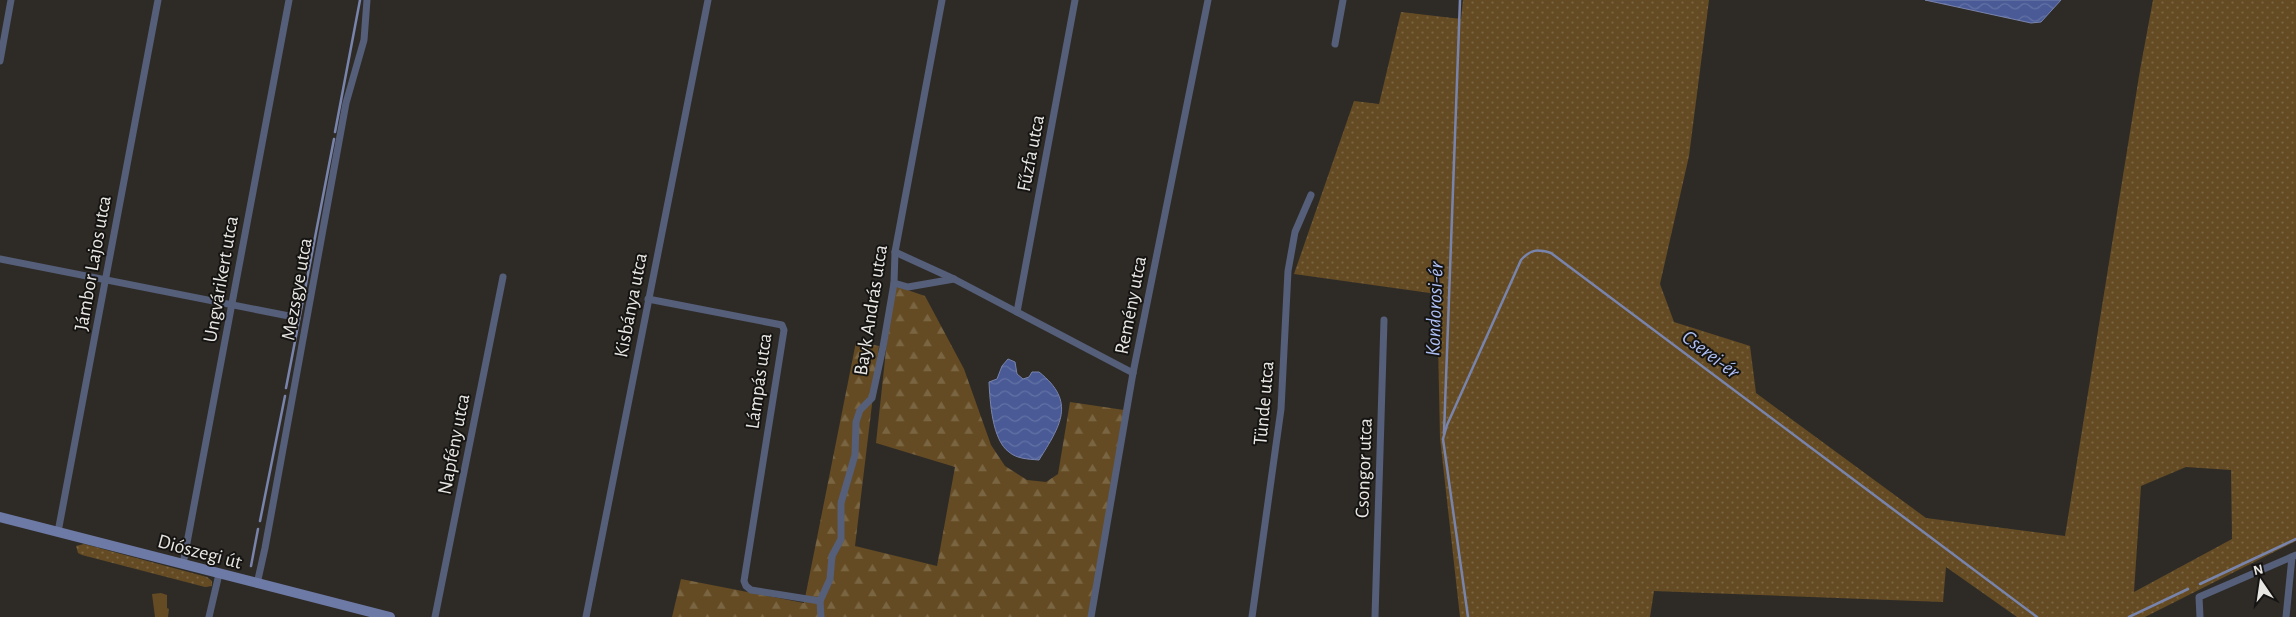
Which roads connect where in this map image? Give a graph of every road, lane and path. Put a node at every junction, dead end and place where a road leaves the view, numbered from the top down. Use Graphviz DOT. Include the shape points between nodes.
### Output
graph roads {
  1 [pos="11,0"];
  2 [pos="158,0"];
  3 [pos="289,0"];
  4 [pos="368,0"];
  5 [pos="708,0"];
  6 [pos="942,0"];
  7 [pos="1075,0"];
  8 [pos="1208,0"];
  9 [pos="1343,0"];
  10 [pos="1334,44"];
  11 [pos="0,61"];
  12 [pos="1311,195"];
  13 [pos="895,252"];
  14 [pos="0,259"];
  15 [pos="503,277"];
  16 [pos="954,279"];
  17 [pos="106,280"];
  18 [pos="894,282"];
  19 [pos="648,299"];
  20 [pos="232,305"];
  21 [pos="1016,312"];
  22 [pos="290,316"];
  23 [pos="1384,320"];
  24 [pos="1133,373"];
  25 [pos="0,517"];
  26 [pos="58,532"];
  27 [pos="2294,556"];
  28 [pos="183,564"];
  29 [pos="219,574"];
  30 [pos="256,584"];
  31 [pos="820,601"];
  32 [pos="210,617"];
  33 [pos="390,617"];
  34 [pos="435,617"];
  35 [pos="586,617"];
  36 [pos="821,617"];
  37 [pos="1091,617"];
  38 [pos="1252,617"];
  39 [pos="1375,617"];
  40 [pos="2200,617"];
  41 [pos="2286,617"];
  1 -- 11 [label="street"];
  2 -- 17 [label="street, Jámbor Lajos utca"];
  3 -- 20 [label="street, Ungvárikert utca"];
  4 -- 30 [label="street, Mezsgye utca" via="364,40 346,103"];
  5 -- 19 [label="street, Kisbánya utca"];
  6 -- 13 [label="street, Bayk András utca"];
  7 -- 21 [label="street, Fűzfa utca"];
  8 -- 24 [label="street, Remény utca"];
  9 -- 10 [label="street"];
  12 -- 38 [label="street, Tünde utca" via="1295,232 1288,271 1281,409"];
  13 -- 16 [label="street"];
  13 -- 18 [label="street, Bayk András utca"];
  14 -- 17 [label="street"];
  15 -- 34 [label="street, Napfény utca"];
  16 -- 18 [label="street" via="908,287"];
  16 -- 21 [label="street"];
  17 -- 20 [label="street"];
  17 -- 26 [label="street, Jámbor Lajos utca"];
  18 -- 31 [label="street, Bayk András utca" via="872,398 860,410 856,422 855,454 841,503 841,539 832,556 830,579"];
  19 -- 31 [label="street, Lámpás utca" via="782,325 784,330 744,575 746,586 751,590"];
  19 -- 35 [label="street, Kisbánya utca"];
  20 -- 22 [label="street"];
  20 -- 28 [label="street, Ungvárikert utca"];
  21 -- 24 [label="street"];
  23 -- 39 [label="street, Csongor utca"];
  24 -- 37 [label="street, Remény utca"];
  25 -- 26 [label="main road, Diószegi út"];
  26 -- 28 [label="main road, Diószegi út"];
  27 -- 40 [label="street" via="2198,598"];
  27 -- 41 [label="street"];
  28 -- 29 [label="main road, Diószegi út"];
  29 -- 30 [label="main road, Diószegi út"];
  29 -- 32 [label="street"];
  30 -- 33 [label="main road, Diószegi út"];
  31 -- 36 [label="street, Bayk András utca"];
}
